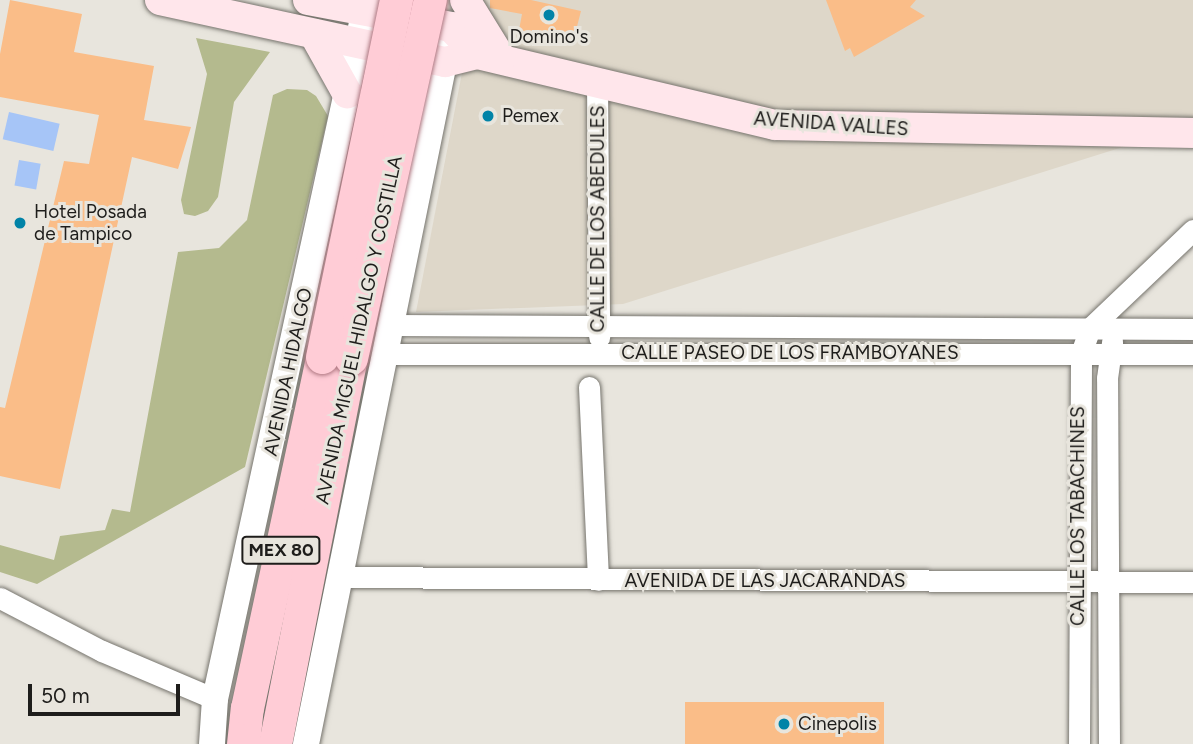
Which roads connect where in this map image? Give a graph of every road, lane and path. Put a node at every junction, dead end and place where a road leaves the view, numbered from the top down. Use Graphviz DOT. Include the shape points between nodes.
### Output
graph roads {
  1 [pos="160,0"];
  2 [pos="308,0"];
  3 [pos="396,0"];
  4 [pos="405,0"];
  5 [pos="430,0"];
  6 [pos="466,0"];
  7 [pos="366,5"];
  8 [pos="454,9"];
  9 [pos="314,34"];
  10 [pos="357,46"];
  11 [pos="490,58"];
  12 [pos="445,62"];
  13 [pos="597,84"];
  14 [pos="348,88"];
  15 [pos="438,96"];
  16 [pos="1193,133"];
  17 [pos="1193,230"];
  18 [pos="1120,304"];
  19 [pos="393,325"];
  20 [pos="473,325"];
  21 [pos="599,326"];
  22 [pos="1090,328"];
  23 [pos="1115,329"];
  24 [pos="1193,329"];
  25 [pos="1080,353"];
  26 [pos="1109,353"];
  27 [pos="387,354"];
  28 [pos="476,354"];
  29 [pos="599,354"];
  30 [pos="1193,354"];
  31 [pos="336,358"];
  32 [pos="589,387"];
  33 [pos="338,577"];
  34 [pos="598,580"];
  35 [pos="1078,582"];
  36 [pos="1111,582"];
  37 [pos="1193,583"];
  38 [pos="0,598"];
  39 [pos="215,699"];
  40 [pos="212,744"];
  41 [pos="243,744"];
  42 [pos="275,744"];
  43 [pos="306,744"];
  44 [pos="1079,744"];
  45 [pos="1109,744"];
  1 -- 9 [label="main road"];
  2 -- 7 [label="main road"];
  3 -- 31 [label="main road, AVENIDA MIGUEL HIDALGO Y COSTILLA / MEX 80, bridge"];
  4 -- 8 [label="street"];
  5 -- 31 [label="main road, AVENIDA MIGUEL HIDALGO Y COSTILLA / MEX 80, bridge"];
  6 -- 11 [label="main road"];
  7 -- 8 [label="main road"];
  7 -- 10 [label="street, AVENIDA HIDALGO"];
  8 -- 11 [label="main road"];
  8 -- 12 [label="street"];
  9 -- 10 [label="main road"];
  9 -- 14 [label="main road"];
  10 -- 12 [label="main road"];
  10 -- 14 [label="street, AVENIDA HIDALGO"];
  11 -- 12 [label="main road, AVENIDA VALLES"];
  11 -- 13 [label="main road, AVENIDA VALLES"];
  12 -- 15 [label="street"];
  13 -- 16 [label="main road, AVENIDA VALLES" via="775,125"];
  13 -- 21 [label="street, CALLE DE LOS ABEDULES"];
  14 -- 15 [label="street" via="394,81 428,88"];
  14 -- 39 [label="street, AVENIDA HIDALGO"];
  15 -- 19 [label="street"];
  17 -- 18 [label="street, CALLE LOS TABACHINES"];
  18 -- 22 [label="street, CALLE LOS TABACHINES"];
  18 -- 23 [label="street, CALLE LOS TABACHINES"];
  19 -- 20 [label="street, CALLE PASEO DE LOS FRAMBOYANES"];
  19 -- 27 [label="street"];
  20 -- 21 [label="street, CALLE PASEO DE LOS FRAMBOYANES"];
  20 -- 28 [label="street"];
  21 -- 22 [label="street, CALLE PASEO DE LOS FRAMBOYANES"];
  21 -- 29 [label="street, CALLE DE LOS ABEDULES"];
  22 -- 23 [label="street, CALLE PASEO DE LOS FRAMBOYANES"];
  22 -- 25 [label="street, CALLE LOS TABACHINES"];
  23 -- 24 [label="street, CALLE PASEO DE LOS FRAMBOYANES"];
  23 -- 26 [label="street, CALLE LOS TABACHINES"];
  25 -- 26 [label="street, CALLE PASEO DE LOS FRAMBOYANES"];
  25 -- 29 [label="street, CALLE PASEO DE LOS FRAMBOYANES"];
  25 -- 35 [label="street, CALLE LOS TABACHINES"];
  26 -- 30 [label="street, CALLE PASEO DE LOS FRAMBOYANES"];
  26 -- 36 [label="street, CALLE LOS TABACHINES"];
  27 -- 28 [label="street, CALLE PASEO DE LOS FRAMBOYANES"];
  27 -- 33 [label="street"];
  28 -- 29 [label="street, CALLE PASEO DE LOS FRAMBOYANES"];
  31 -- 41 [label="main road, AVENIDA MIGUEL HIDALGO Y COSTILLA / MEX 80" via="247,708"];
  31 -- 42 [label="main road, AVENIDA MIGUEL HIDALGO Y COSTILLA / MEX 80"];
  32 -- 34 [label="street"];
  33 -- 34 [label="street, AVENIDA DE LAS JACARANDAS"];
  33 -- 43 [label="street"];
  34 -- 35 [label="street, AVENIDA DE LAS JACARANDAS"];
  35 -- 36 [label="street, AVENIDA DE LAS JACARANDAS"];
  35 -- 44 [label="street, CALLE LOS TABACHINES"];
  36 -- 37 [label="street, AVENIDA DE LAS JACARANDAS"];
  36 -- 45 [label="street, CALLE LOS TABACHINES"];
  38 -- 39 [label="street" via="102,650"];
  39 -- 40 [label="street, AVENIDA HIDALGO"];
}
